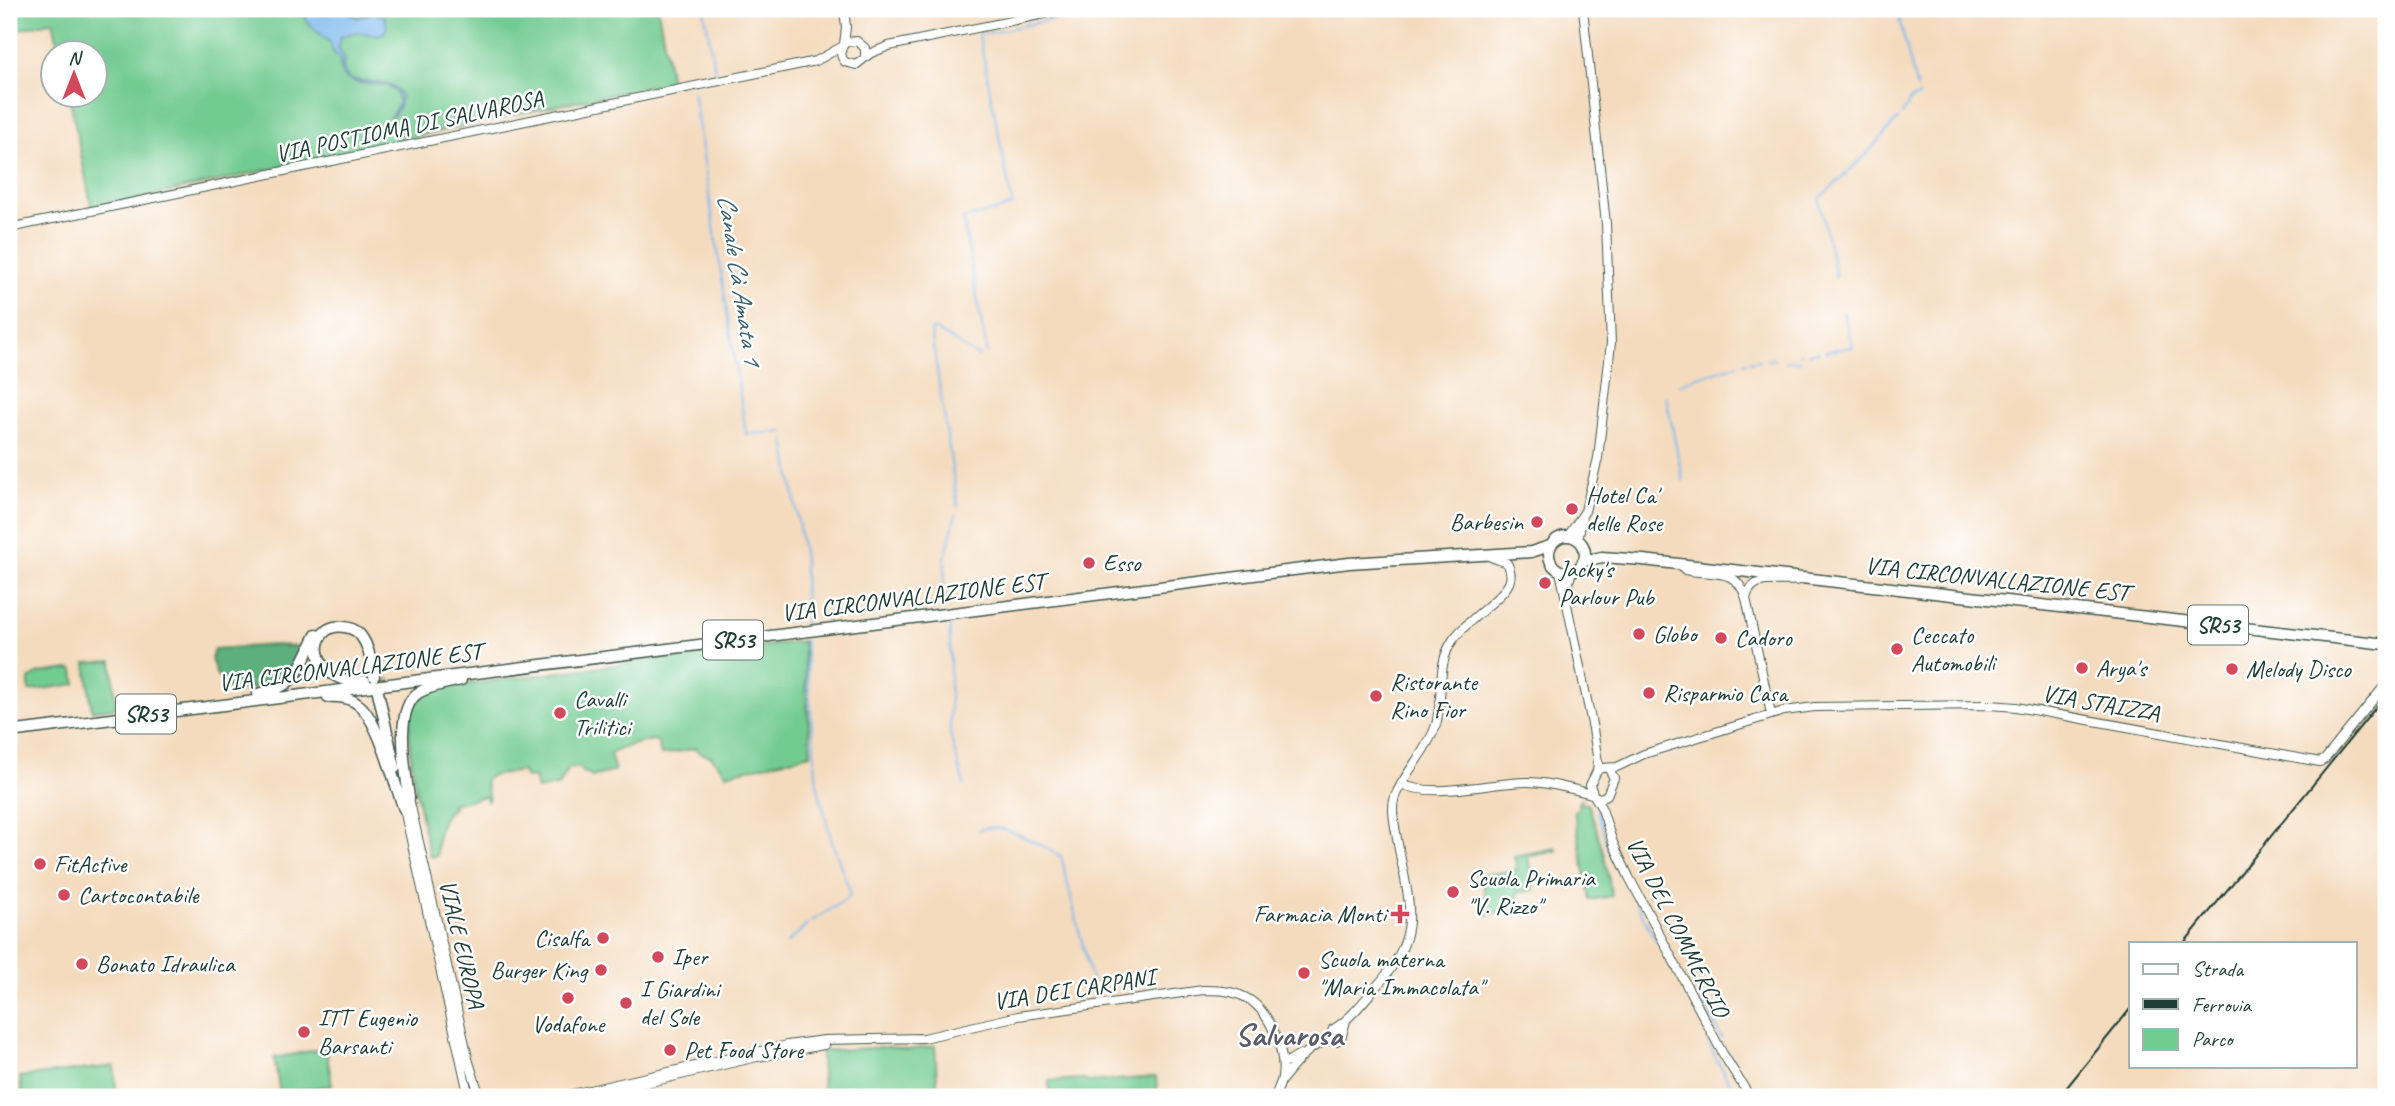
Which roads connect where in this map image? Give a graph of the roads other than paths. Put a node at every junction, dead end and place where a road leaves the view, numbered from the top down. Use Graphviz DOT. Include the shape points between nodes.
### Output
graph roads {
  1 [pos="1069,9"];
  2 [pos="1583,9"];
  3 [pos="845,11"];
  4 [pos="860,42"];
  5 [pos="843,45"];
  6 [pos="889,46"];
  7 [pos="865,57"];
  8 [pos="816,61"];
  9 [pos="845,62"];
  10 [pos="9,228"];
  11 [pos="1577,540"];
  12 [pos="1549,551"];
  13 [pos="1478,554"];
  14 [pos="1602,557"];
  15 [pos="1583,561"];
  16 [pos="1680,564"];
  17 [pos="1566,571"];
  18 [pos="1807,579"];
  19 [pos="1746,598"];
  20 [pos="2386,644"];
  21 [pos="522,667"];
  22 [pos="454,675"];
  23 [pos="2386,684"];
  24 [pos="381,692"];
  25 [pos="234,703"];
  26 [pos="204,707"];
  27 [pos="1772,715"];
  28 [pos="9,732"];
  29 [pos="1596,753"];
  30 [pos="1621,765"];
  31 [pos="1608,768"];
  32 [pos="1597,770"];
  33 [pos="1614,778"];
  34 [pos="1592,780"];
  35 [pos="1401,783"];
  36 [pos="1573,791"];
  37 [pos="1606,794"];
  38 [pos="1594,795"];
  39 [pos="406,804"];
  40 [pos="1604,815"];
  41 [pos="844,1041"];
  42 [pos="1723,1054"];
  43 [pos="1286,1066"];
  44 [pos="470,1097"];
  45 [pos="480,1097"];
  46 [pos="559,1097"];
  47 [pos="587,1097"];
  48 [pos="1275,1097"];
  49 [pos="1744,1097"];
  50 [pos="1750,1097"];
  1 -- 6 [label="street"];
  2 -- 11 [label="street" via="1606,224 1611,328 1600,448"];
  3 -- 4 [label="street"];
  3 -- 5 [label="street"];
  4 -- 5 [label="street" via="851,40"];
  4 -- 6 [label="street"];
  4 -- 7 [label="street"];
  5 -- 8 [label="street, VIA POSTIOMA DI SALVAROSA"];
  5 -- 9 [label="street"];
  6 -- 7 [label="street"];
  7 -- 9 [label="street" via="856,65"];
  8 -- 9 [label="street, VIA POSTIOMA DI SALVAROSA"];
  8 -- 10 [label="street, VIA POSTIOMA DI SALVAROSA"];
  11 -- 12 [label="main road" via="1558,538"];
  11 -- 14 [label="main road"];
  11 -- 15 [label="main road"];
  12 -- 13 [label="main road, VIA CIRCONVALLAZIONE EST"];
  12 -- 17 [label="main road" via="1554,566"];
  13 -- 21 [label="main road, VIA CIRCONVALLAZIONE EST / SR53" via="1375,560"];
  13 -- 35 [label="street" via="1502,559 1511,578 1448,648 1434,729"];
  14 -- 15 [label="main road"];
  14 -- 16 [label="main road, VIA CIRCONVALLAZIONE EST"];
  15 -- 17 [label="main road"];
  16 -- 18 [label="main road, VIA CIRCONVALLAZIONE EST / SR53"];
  16 -- 19 [label="street" via="1688,571 1734,578"];
  17 -- 29 [label="street" via="1565,596"];
  18 -- 19 [label="street" via="1760,581 1750,587"];
  18 -- 20 [label="main road, VIA CIRCONVALLAZIONE EST / SR53"];
  19 -- 27 [label="street"];
  21 -- 22 [label="main road, VIA CIRCONVALLAZIONE EST / SR53"];
  21 -- 39 [label="main road" via="435,687 412,699 404,720"];
  22 -- 25 [label="main road, VIA CIRCONVALLAZIONE EST / SR53"];
  22 -- 26 [label="main road" via="345,680 326,671 318,659 317,647 323,636 338,627 357,632 377,676 365,631 338,621 319,631 288,684"];
  23 -- 27 [label="street, VIA STAIZZA" via="2319,762 2001,705 1815,708"];
  24 -- 39 [label="main road"];
  25 -- 26 [label="main road, VIA CIRCONVALLAZIONE EST / SR53"];
  25 -- 39 [label="main road" via="331,696 355,702 373,725"];
  26 -- 28 [label="main road, VIA CIRCONVALLAZIONE EST / SR53"];
  27 -- 30 [label="street, VIA STAIZZA"];
  29 -- 31 [label="street"];
  29 -- 32 [label="street"];
  30 -- 31 [label="street, VIA STAIZZA"];
  30 -- 33 [label="street"];
  31 -- 32 [label="street"];
  31 -- 33 [label="street"];
  32 -- 34 [label="street"];
  33 -- 37 [label="street"];
  34 -- 36 [label="street"];
  34 -- 38 [label="street"];
  35 -- 36 [label="street" via="1465,789 1529,782"];
  35 -- 43 [label="street" via="1393,809 1409,897 1408,934 1394,967 1335,1033"];
  36 -- 38 [label="street"];
  37 -- 38 [label="street" via="1601,798"];
  37 -- 40 [label="street, VIA DEL COMMERCIO"];
  38 -- 40 [label="street, VIA DEL COMMERCIO"];
  39 -- 44 [label="street, VIALE EUROPA"];
  39 -- 45 [label="street, VIALE EUROPA"];
  40 -- 42 [label="street, VIA DEL COMMERCIO" via="1618,855"];
  41 -- 43 [label="street, VIA DEI CARPANI" via="924,1038 1014,1017 1210,990 1237,994 1258,1006 1272,1027"];
  41 -- 46 [label="street, VIA DEI CARPANI" via="762,1050"];
  41 -- 47 [label="street, VIA DEI CARPANI"];
  42 -- 49 [label="street, VIA DEL COMMERCIO"];
  42 -- 50 [label="street, VIA DEL COMMERCIO"];
  43 -- 48 [label="street"];
}
